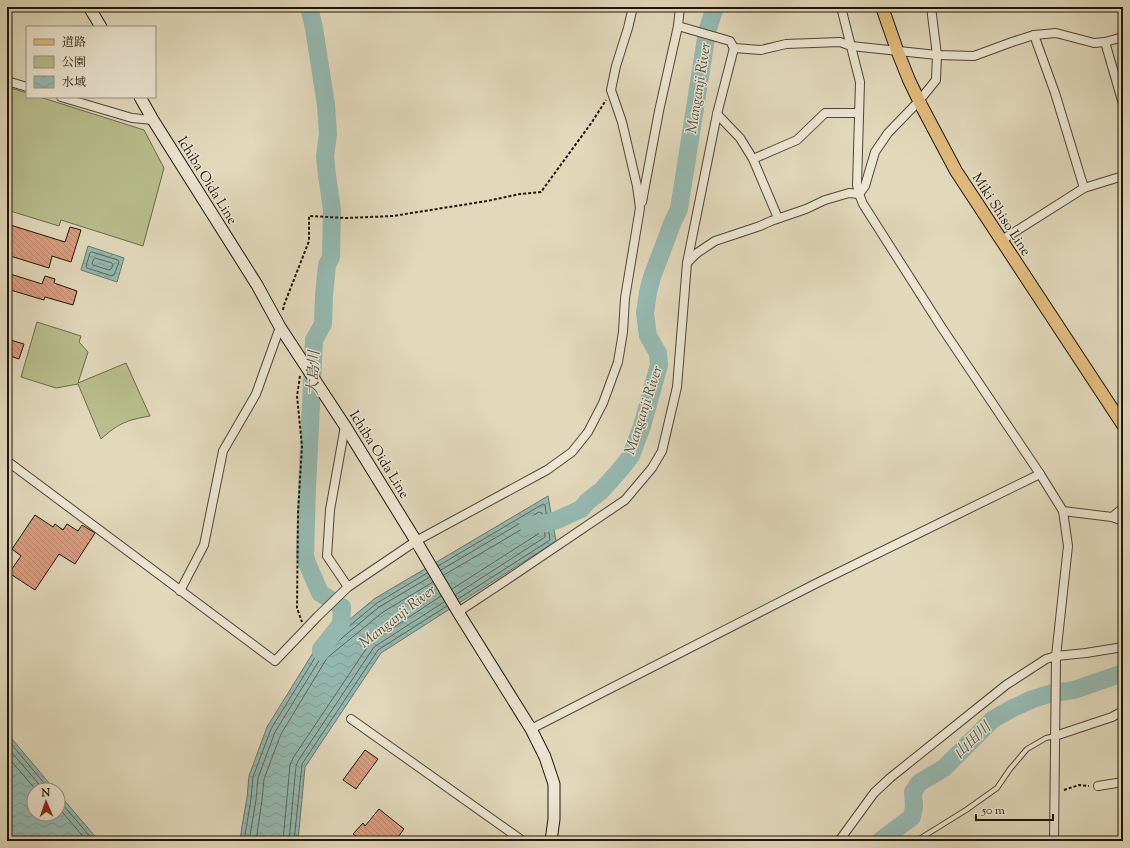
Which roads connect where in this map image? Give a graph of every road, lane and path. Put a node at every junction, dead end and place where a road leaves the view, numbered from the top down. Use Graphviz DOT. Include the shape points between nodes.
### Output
graph roads {
  1 [pos="89,7"];
  2 [pos="632,7"];
  3 [pos="841,7"];
  4 [pos="882,7"];
  5 [pos="931,7"];
  6 [pos="678,8"];
  7 [pos="100,26"];
  8 [pos="678,26"];
  9 [pos="1034,35"];
  10 [pos="1123,37"];
  11 [pos="1105,42"];
  12 [pos="732,44"];
  13 [pos="851,46"];
  14 [pos="897,50"];
  15 [pos="937,55"];
  16 [pos="7,81"];
  17 [pos="26,87"];
  18 [pos="612,90"];
  19 [pos="63,98"];
  20 [pos="141,98"];
  21 [pos="919,101"];
  22 [pos="1123,104"];
  23 [pos="860,113"];
  24 [pos="717,114"];
  25 [pos="153,120"];
  26 [pos="753,159"];
  27 [pos="1123,177"];
  28 [pos="1084,188"];
  29 [pos="858,194"];
  30 [pos="640,208"];
  31 [pos="778,218"];
  32 [pos="1002,240"];
  33 [pos="687,264"];
  34 [pos="280,327"];
  35 [pos="304,363"];
  36 [pos="1123,425"];
  37 [pos="345,426"];
  38 [pos="7,461"];
  39 [pos="1040,474"];
  40 [pos="1123,508"];
  41 [pos="1063,511"];
  42 [pos="1112,517"];
  43 [pos="1123,521"];
  44 [pos="418,545"];
  45 [pos="348,588"];
  46 [pos="180,591"];
  47 [pos="455,608"];
  48 [pos="304,630"];
  49 [pos="1123,647"];
  50 [pos="1056,660"];
  51 [pos="1123,711"];
  52 [pos="351,719"];
  53 [pos="531,729"];
  54 [pos="1055,732"];
  55 [pos="1123,782"];
  56 [pos="1098,786"];
  57 [pos="1055,792"];
  58 [pos="523,841"];
  59 [pos="551,841"];
  60 [pos="839,841"];
  61 [pos="916,841"];
  62 [pos="1054,841"];
  1 -- 7 [label="main road"];
  2 -- 18 [label="street"];
  3 -- 13 [label="street"];
  4 -- 14 [label="main road, Miki Shiso Line"];
  5 -- 15 [label="street"];
  6 -- 8 [label="street"];
  8 -- 12 [label="street"];
  8 -- 30 [label="street"];
  9 -- 11 [label="street" via="1056,33 1094,43"];
  9 -- 15 [label="street" via="974,56"];
  9 -- 28 [label="street"];
  10 -- 11 [label="street"];
  11 -- 22 [label="street"];
  12 -- 13 [label="street" via="761,50 786,44 840,42"];
  12 -- 24 [label="street"];
  13 -- 14 [label="street"];
  13 -- 23 [label="street" via="860,82"];
  14 -- 15 [label="street"];
  14 -- 21 [label="main road, Miki Shiso Line"];
  15 -- 21 [label="street" via="936,80"];
  16 -- 17 [label="street"];
  18 -- 30 [label="street" via="622,122"];
  18 -- 34 [label="path" via="541,192 393,216 309,216 309,241 284,306"];
  19 -- 25 [label="street" via="132,118"];
  20 -- 25 [label="main road, Ichiba Oida Line"];
  21 -- 29 [label="street" via="888,133 875,152 865,186"];
  21 -- 32 [label="main road, Miki Shiso Line" via="956,171"];
  23 -- 26 [label="street" via="825,113 797,140"];
  23 -- 29 [label="street"];
  24 -- 26 [label="street" via="740,138"];
  24 -- 33 [label="street"];
  25 -- 34 [label="main road, Ichiba Oida Line"];
  26 -- 31 [label="street"];
  27 -- 28 [label="street"];
  28 -- 32 [label="street"];
  29 -- 31 [label="street" via="849,193 824,200"];
  29 -- 39 [label="street" via="942,328"];
  30 -- 44 [label="street" via="625,298 618,362 603,403 588,432 572,452 547,470"];
  31 -- 33 [label="street" via="715,241 697,253"];
  32 -- 36 [label="main road, Miki Shiso Line"];
  33 -- 47 [label="street" via="677,387 662,451 652,468 625,500 520,572"];
  34 -- 35 [label="main road, Ichiba Oida Line"];
  34 -- 46 [label="street" via="256,394 223,451 204,545"];
  35 -- 37 [label="main road, Ichiba Oida Line"];
  35 -- 48 [label="path" via="297,396 302,446 297,608"];
  37 -- 44 [label="main road, Ichiba Oida Line"];
  37 -- 45 [label="street" via="330,510 327,556"];
  38 -- 46 [label="street"];
  39 -- 41 [label="street"];
  39 -- 53 [label="street" via="819,582"];
  40 -- 42 [label="street"];
  41 -- 42 [label="street"];
  41 -- 50 [label="street" via="1068,546"];
  42 -- 43 [label="street"];
  44 -- 45 [label="street"];
  44 -- 47 [label="main road, Ichiba Oida Line"];
  45 -- 48 [label="street"];
  46 -- 48 [label="street" via="275,661"];
  47 -- 53 [label="main road, Ichiba Oida Line"];
  49 -- 50 [label="street"];
  50 -- 54 [label="street"];
  50 -- 60 [label="street" via="1046,659 1006,685 890,778 874,793"];
  51 -- 54 [label="street" via="1112,717"];
  52 -- 58 [label="street"];
  53 -- 59 [label="main road, Ichiba Oida Line" via="554,784"];
  54 -- 57 [label="street"];
  54 -- 61 [label="lane" via="1027,749 997,788"];
  55 -- 56 [label="street"];
  56 -- 57 [label="path" via="1079,785"];
  57 -- 62 [label="street"];
}
